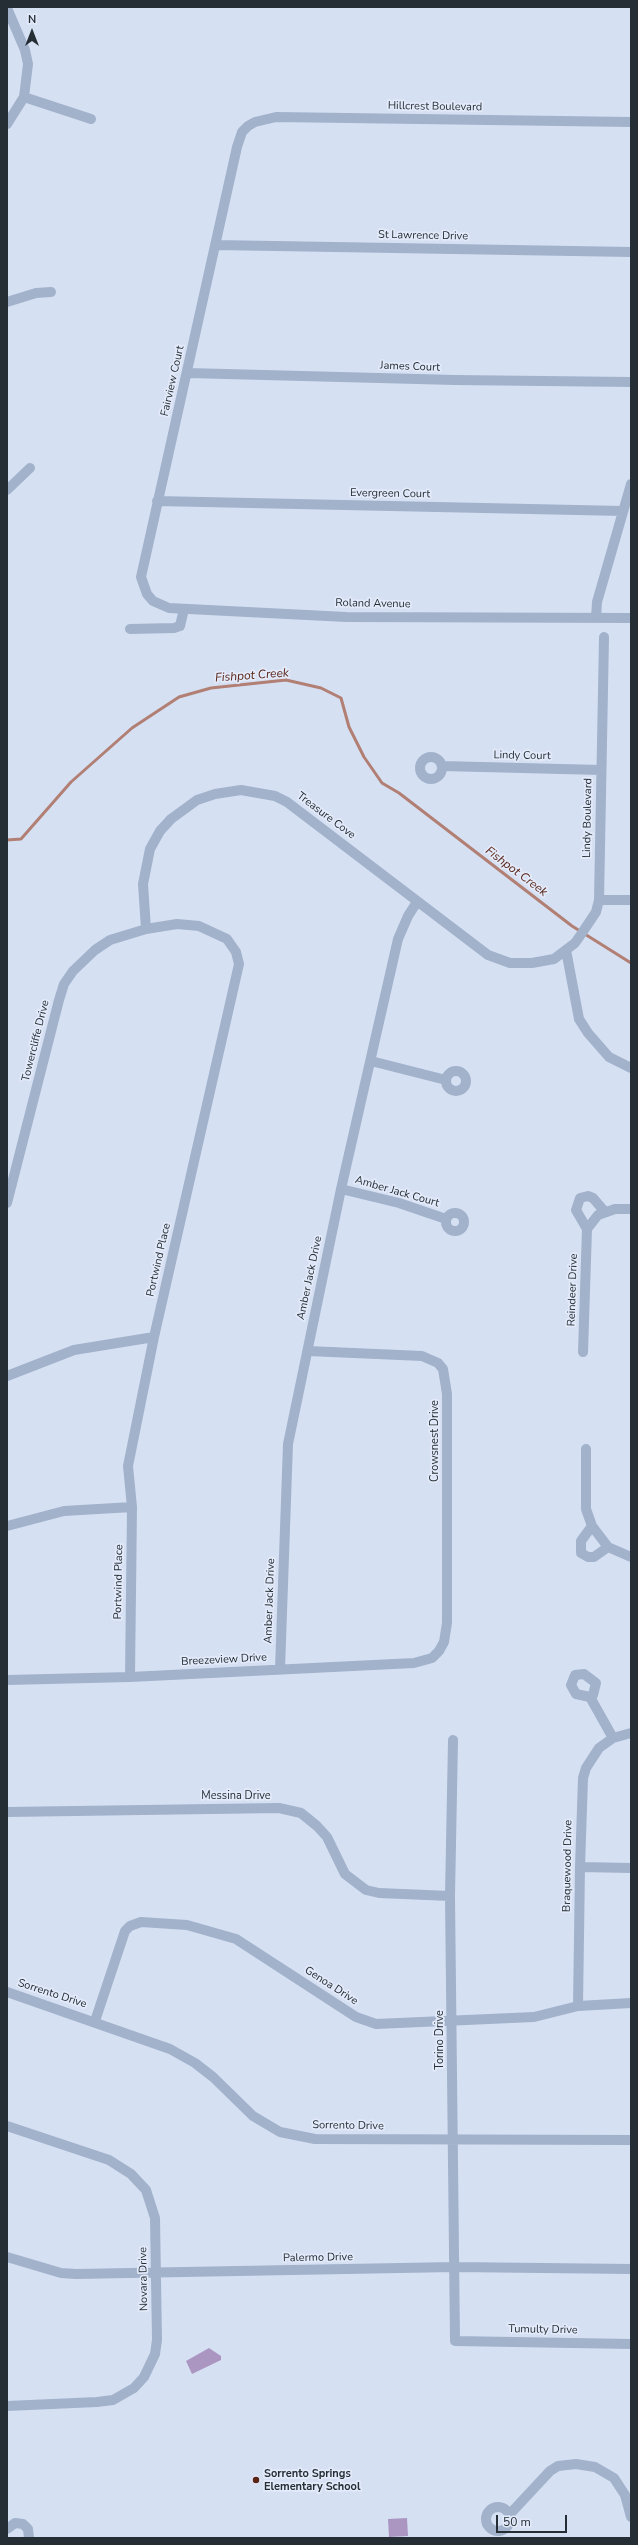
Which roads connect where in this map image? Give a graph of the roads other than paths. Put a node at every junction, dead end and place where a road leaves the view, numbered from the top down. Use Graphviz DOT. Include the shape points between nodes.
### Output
graph roads {
  1 [pos="7,8"];
  2 [pos="11,24"];
  3 [pos="24,97"];
  4 [pos="91,120"];
  5 [pos="631,122"];
  6 [pos="7,124"];
  7 [pos="242,132"];
  8 [pos="215,245"];
  9 [pos="631,252"];
  10 [pos="51,292"];
  11 [pos="7,302"];
  12 [pos="188,373"];
  13 [pos="631,382"];
  14 [pos="30,468"];
  15 [pos="631,484"];
  16 [pos="7,490"];
  17 [pos="157,501"];
  18 [pos="623,511"];
  19 [pos="184,609"];
  20 [pos="596,618"];
  21 [pos="631,618"];
  22 [pos="130,629"];
  23 [pos="604,637"];
  24 [pos="442,766"];
  25 [pos="601,770"];
  26 [pos="599,900"];
  27 [pos="631,900"];
  28 [pos="417,902"];
  29 [pos="146,929"];
  30 [pos="566,950"];
  31 [pos="532,963"];
  32 [pos="371,1061"];
  33 [pos="631,1068"];
  34 [pos="446,1080"];
  35 [pos="341,1189"];
  36 [pos="7,1203"];
  37 [pos="631,1210"];
  38 [pos="605,1212"];
  39 [pos="446,1219"];
  40 [pos="587,1229"];
  41 [pos="154,1337"];
  42 [pos="308,1351"];
  43 [pos="583,1352"];
  44 [pos="7,1376"];
  45 [pos="586,1449"];
  46 [pos="132,1507"];
  47 [pos="7,1526"];
  48 [pos="592,1526"];
  49 [pos="608,1546"];
  50 [pos="631,1557"];
  51 [pos="439,1651"];
  52 [pos="280,1669"];
  53 [pos="130,1677"];
  54 [pos="7,1680"];
  55 [pos="590,1698"];
  56 [pos="631,1732"];
  57 [pos="613,1738"];
  58 [pos="453,1740"];
  59 [pos="7,1812"];
  60 [pos="580,1867"];
  61 [pos="631,1868"];
  62 [pos="450,1896"];
  63 [pos="7,1992"];
  64 [pos="631,2003"];
  65 [pos="578,2006"];
  66 [pos="95,2021"];
  67 [pos="452,2022"];
  68 [pos="7,2126"];
  69 [pos="452,2138"];
  70 [pos="631,2140"];
  71 [pos="7,2257"];
  72 [pos="454,2267"];
  73 [pos="631,2269"];
  74 [pos="156,2273"];
  75 [pos="455,2341"];
  76 [pos="631,2344"];
  77 [pos="7,2406"];
  78 [pos="509,2515"];
  79 [pos="631,2517"];
  80 [pos="7,2529"];
  81 [pos="29,2538"];
  1 -- 2 [label="street"];
  2 -- 3 [label="street" via="25,50 28,64"];
  3 -- 4 [label="street"];
  3 -- 6 [label="street"];
  5 -- 7 [label="street, Hillcrest Boulevard" via="276,117 255,122"];
  7 -- 8 [label="street, Fairview Court"];
  8 -- 9 [label="street, St Lawrence Drive"];
  8 -- 12 [label="street, Fairview Court"];
  10 -- 11 [label="street" via="36,293"];
  12 -- 13 [label="street, James Court"];
  12 -- 17 [label="street, Fairview Court"];
  14 -- 16 [label="street"];
  15 -- 18 [label="street"];
  17 -- 18 [label="street, Evergreen Court"];
  17 -- 19 [label="street, Fairview Court" via="143,566 143,587 153,601 161,606"];
  18 -- 20 [label="street" via="597,602"];
  19 -- 20 [label="street, Roland Avenue" via="346,617"];
  19 -- 22 [label="street" via="180,626"];
  20 -- 21 [label="street, Roland Avenue"];
  23 -- 25 [label="street, Lindy Boulevard"];
  24 -- 25 [label="street, Lindy Court"];
  25 -- 26 [label="street, Lindy Boulevard"];
  26 -- 27 [label="street"];
  26 -- 30 [label="street, Lindy Boulevard" via="596,912 575,943"];
  28 -- 29 [label="street, Treasure Cove" via="287,802 275,796 256,792 230,791 197,800 171,819 160,831 150,849 144,878"];
  28 -- 31 [label="street, Treasure Cove" via="488,955 510,963"];
  28 -- 32 [label="street, Amber Jack Drive" via="398,939"];
  29 -- 36 [label="street, Towercliffe Drive" via="128,933 94,950 64,984"];
  29 -- 41 [label="street, Portwind Place" via="177,924 199,926 227,939 233,946 239,964"];
  30 -- 31 [label="street, Lindy Boulevard" via="554,959"];
  30 -- 33 [label="street" via="579,1019 609,1057"];
  32 -- 34 [label="street"];
  32 -- 35 [label="street, Amber Jack Drive"];
  35 -- 39 [label="street, Amber Jack Court" via="399,1203"];
  35 -- 42 [label="street, Amber Jack Drive"];
  37 -- 38 [label="street" via="615,1209"];
  38 -- 40 [label="street" via="598,1215"];
  38 -- 40 [label="street" via="593,1198 580,1198 576,1210"];
  40 -- 43 [label="street, Reindeer Drive"];
  41 -- 44 [label="street" via="74,1350"];
  41 -- 46 [label="street, Portwind Place" via="128,1466"];
  42 -- 51 [label="street, Crowsnest Drive" via="422,1356 438,1363 443,1369 447,1394 447,1623 444,1642"];
  42 -- 52 [label="street, Amber Jack Drive" via="286,1457"];
  45 -- 48 [label="street" via="586,1509"];
  46 -- 47 [label="street" via="64,1511"];
  46 -- 53 [label="street, Portwind Place"];
  48 -- 49 [label="street"];
  48 -- 49 [label="street" via="580,1542 582,1553 588,1558 594,1557"];
  49 -- 50 [label="street"];
  51 -- 52 [label="street, Breezeview Drive" via="432,1658 414,1663"];
  52 -- 53 [label="street, Breezeview Drive"];
  53 -- 54 [label="street, Breezeview Drive"];
  55 -- 57 [label="street"];
  56 -- 57 [label="street"];
  57 -- 60 [label="street, Braquewood Drive" via="599,1748 586,1768 583,1778"];
  58 -- 62 [label="street, Torino Drive"];
  59 -- 62 [label="street, Messina Drive" via="267,1806 279,1808 301,1813 317,1826 327,1837 345,1874 366,1890 378,1893"];
  60 -- 61 [label="street"];
  60 -- 65 [label="street, Braquewood Drive"];
  62 -- 67 [label="street, Torino Drive"];
  63 -- 66 [label="street, Sorrento Drive"];
  64 -- 65 [label="street, Genoa Drive"];
  65 -- 67 [label="street, Genoa Drive" via="534,2017"];
  66 -- 67 [label="street, Genoa Drive" via="125,1931 141,1922 187,1925 236,1939 367,2022"];
  66 -- 69 [label="street, Sorrento Drive" via="170,2049 195,2063 254,2116 280,2132 315,2139"];
  67 -- 69 [label="street, Torino Drive"];
  68 -- 74 [label="street, Novara Drive" via="109,2160 138,2181 150,2199 155,2218"];
  69 -- 70 [label="street, Sorrento Drive"];
  69 -- 72 [label="street, Torino Drive"];
  71 -- 74 [label="street, Palermo Drive" via="61,2273"];
  72 -- 73 [label="street, Palermo Drive"];
  72 -- 74 [label="street, Palermo Drive"];
  72 -- 75 [label="street, Torino Drive"];
  74 -- 77 [label="street, Novara Drive" via="156,2354 144,2377 134,2388 113,2400"];
  75 -- 76 [label="street, Tumulty Drive"];
  78 -- 79 [label="street" via="550,2471 558,2466 576,2464 595,2468 614,2478 625,2495"];
  80 -- 81 [label="street" via="15,2523 23,2524 28,2530"];
}
